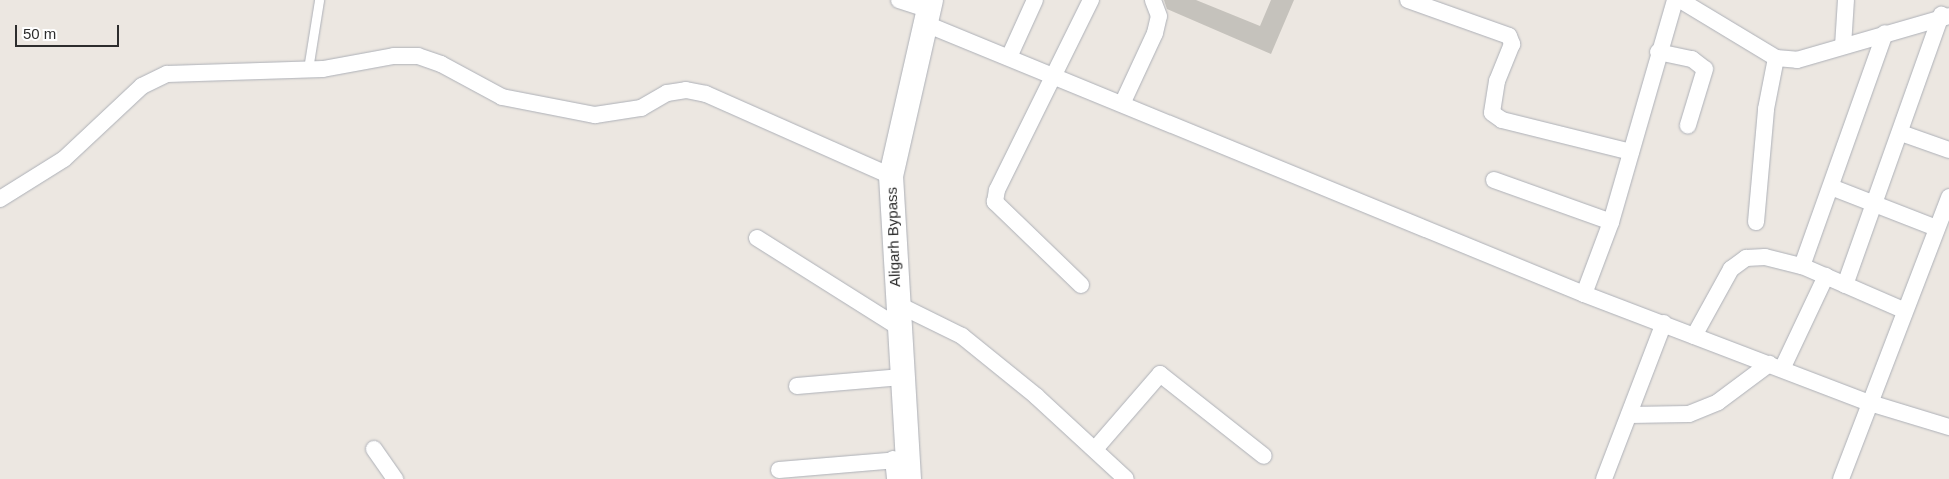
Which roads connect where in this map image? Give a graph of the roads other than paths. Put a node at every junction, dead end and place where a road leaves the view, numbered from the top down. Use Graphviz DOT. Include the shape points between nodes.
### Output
graph roads {
  1 [pos="319,0"];
  2 [pos="899,0"];
  3 [pos="1035,0"];
  4 [pos="1091,0"];
  5 [pos="1154,0"];
  6 [pos="1408,0"];
  7 [pos="1675,0"];
  8 [pos="1680,0"];
  9 [pos="1846,0"];
  10 [pos="929,11"];
  11 [pos="1945,16"];
  12 [pos="1885,33"];
  13 [pos="1843,46"];
  14 [pos="1658,52"];
  15 [pos="1010,55"];
  16 [pos="1776,58"];
  17 [pos="308,69"];
  18 [pos="1056,75"];
  19 [pos="1123,102"];
  20 [pos="1688,125"];
  21 [pos="1901,133"];
  22 [pos="1949,150"];
  23 [pos="1631,152"];
  24 [pos="891,176"];
  25 [pos="1494,180"];
  26 [pos="1831,186"];
  27 [pos="1949,196"];
  28 [pos="0,199"];
  29 [pos="1874,207"];
  30 [pos="1611,222"];
  31 [pos="1756,222"];
  32 [pos="1936,228"];
  33 [pos="757,238"];
  34 [pos="1802,266"];
  35 [pos="1826,276"];
  36 [pos="1082,285"];
  37 [pos="1845,285"];
  38 [pos="1584,294"];
  39 [pos="1902,310"];
  40 [pos="896,314"];
  41 [pos="1664,323"];
  42 [pos="1694,336"];
  43 [pos="1776,366"];
  44 [pos="902,377"];
  45 [pos="797,386"];
  46 [pos="1870,403"];
  47 [pos="1628,416"];
  48 [pos="1949,427"];
  49 [pos="1096,448"];
  50 [pos="374,449"];
  51 [pos="1264,456"];
  52 [pos="906,469"];
  53 [pos="779,470"];
  54 [pos="806,472"];
  55 [pos="395,479"];
  56 [pos="895,479"];
  57 [pos="1126,479"];
  58 [pos="1604,479"];
  59 [pos="1841,479"];
  1 -- 17 [label="lane"];
  2 -- 10 [label="street"];
  3 -- 15 [label="street"];
  4 -- 18 [label="street"];
  5 -- 19 [label="street" via="1159,16 1155,33"];
  6 -- 23 [label="street" via="1509,36 1512,44 1497,82 1492,114"];
  7 -- 14 [label="street"];
  8 -- 16 [label="street"];
  9 -- 13 [label="street"];
  10 -- 15 [label="street"];
  10 -- 24 [label="main road, Aligarh Bypass"];
  11 -- 12 [label="street"];
  11 -- 21 [label="street"];
  12 -- 13 [label="street"];
  12 -- 26 [label="street"];
  13 -- 16 [label="street" via="1797,60"];
  14 -- 20 [label="street" via="1692,59 1705,69"];
  14 -- 23 [label="street"];
  15 -- 18 [label="street"];
  16 -- 31 [label="street" via="1766,109"];
  17 -- 24 [label="street" via="418,56 502,97 594,115 618,114 667,93 686,90 756,114"];
  17 -- 28 [label="street" via="167,74 142,86 64,159"];
  18 -- 19 [label="street"];
  18 -- 36 [label="street" via="997,190 996,202"];
  19 -- 38 [label="street"];
  21 -- 22 [label="street"];
  21 -- 29 [label="street"];
  23 -- 30 [label="street"];
  24 -- 40 [label="main road, Aligarh Bypass"];
  25 -- 30 [label="street"];
  26 -- 29 [label="street"];
  26 -- 34 [label="street"];
  27 -- 32 [label="street"];
  29 -- 32 [label="street"];
  29 -- 37 [label="street"];
  30 -- 38 [label="street"];
  32 -- 39 [label="street"];
  33 -- 40 [label="street"];
  34 -- 35 [label="street"];
  34 -- 42 [label="street" via="1765,257 1746,258 1731,269"];
  35 -- 37 [label="street"];
  35 -- 43 [label="street"];
  37 -- 39 [label="street"];
  38 -- 41 [label="street"];
  39 -- 46 [label="street"];
  40 -- 44 [label="main road, Aligarh Bypass"];
  40 -- 49 [label="street" via="962,336"];
  41 -- 42 [label="street"];
  41 -- 47 [label="street"];
  42 -- 43 [label="street"];
  43 -- 46 [label="street"];
  43 -- 47 [label="street" via="1718,402 1689,414"];
  44 -- 45 [label="street"];
  44 -- 52 [label="main road, Aligarh Bypass"];
  46 -- 48 [label="street"];
  46 -- 59 [label="street"];
  47 -- 58 [label="street"];
  49 -- 51 [label="street" via="1160,374"];
  49 -- 57 [label="street"];
  50 -- 55 [label="street"];
  52 -- 54 [label="street"];
  52 -- 56 [label="street"];
  53 -- 54 [label="street"];
}
